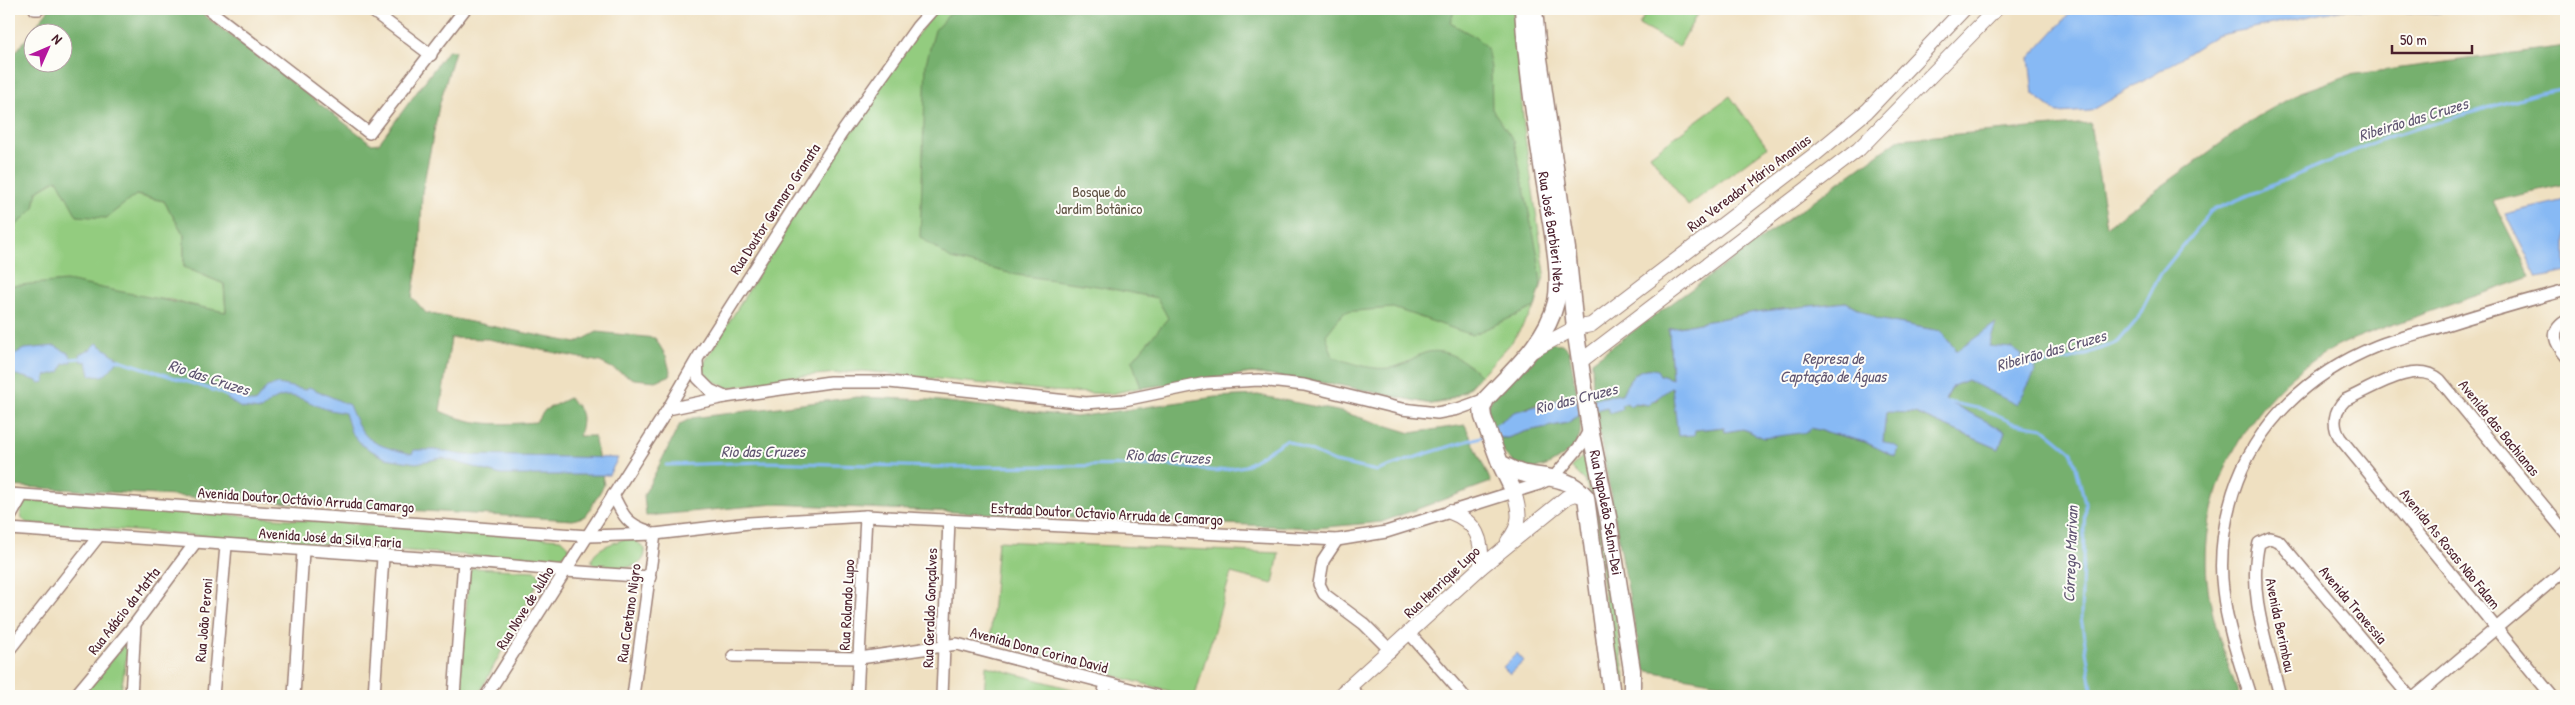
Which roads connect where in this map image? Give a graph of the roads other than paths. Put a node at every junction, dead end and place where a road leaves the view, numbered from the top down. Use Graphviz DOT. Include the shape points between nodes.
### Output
graph roads {
  1 [pos="208,9"];
  2 [pos="370,9"];
  3 [pos="465,9"];
  4 [pos="933,9"];
  5 [pos="1522,9"];
  6 [pos="1534,9"];
  7 [pos="1964,9"];
  8 [pos="1996,9"];
  9 [pos="431,55"];
  10 [pos="2566,290"];
  11 [pos="2566,321"];
  12 [pos="1575,328"];
  13 [pos="1530,352"];
  14 [pos="2566,356"];
  15 [pos="697,359"];
  16 [pos="1581,361"];
  17 [pos="2422,371"];
  18 [pos="725,397"];
  19 [pos="1486,400"];
  20 [pos="668,409"];
  21 [pos="1589,427"];
  22 [pos="1497,457"];
  23 [pos="1554,477"];
  24 [pos="615,491"];
  25 [pos="1514,492"];
  26 [pos="9,494"];
  27 [pos="22,496"];
  28 [pos="1586,497"];
  29 [pos="1450,512"];
  30 [pos="866,516"];
  31 [pos="9,519"];
  32 [pos="949,520"];
  33 [pos="9,530"];
  34 [pos="2566,533"];
  35 [pos="655,534"];
  36 [pos="588,536"];
  37 [pos="98,537"];
  38 [pos="2270,538"];
  39 [pos="1337,540"];
  40 [pos="195,543"];
  41 [pos="226,546"];
  42 [pos="303,551"];
  43 [pos="1496,555"];
  44 [pos="383,556"];
  45 [pos="464,560"];
  46 [pos="1481,567"];
  47 [pos="2566,569"];
  48 [pos="566,571"];
  49 [pos="650,577"];
  50 [pos="135,624"];
  51 [pos="2496,628"];
  52 [pos="1410,634"];
  53 [pos="944,644"];
  54 [pos="9,650"];
  55 [pos="1391,651"];
  56 [pos="733,656"];
  57 [pos="860,658"];
  58 [pos="1106,683"];
  59 [pos="1354,692"];
  60 [pos="75,696"];
  61 [pos="131,696"];
  62 [pos="213,696"];
  63 [pos="294,696"];
  64 [pos="374,696"];
  65 [pos="454,696"];
  66 [pos="486,696"];
  67 [pos="633,696"];
  68 [pos="858,696"];
  69 [pos="942,696"];
  70 [pos="1103,696"];
  71 [pos="1157,696"];
  72 [pos="1339,696"];
  73 [pos="1464,696"];
  74 [pos="1612,696"];
  75 [pos="1632,696"];
  76 [pos="2250,696"];
  77 [pos="2280,696"];
  78 [pos="2409,696"];
  79 [pos="2416,696"];
  80 [pos="2552,696"];
  1 -- 9 [label="street" via="369,133"];
  2 -- 9 [label="street"];
  3 -- 9 [label="street"];
  4 -- 15 [label="street, Rua Doutor Gennaro Granata" via="841,134"];
  5 -- 13 [label="main road, Rua José Barbieri Neto" via="1556,280 1556,302"];
  6 -- 12 [label="main road, Rua José Barbieri Neto"];
  7 -- 12 [label="street, Rua Vereador Mário Ananias" via="1867,111 1814,155 1591,325"];
  8 -- 16 [label="street" via="1859,149"];
  10 -- 76 [label="street" via="2377,346 2310,384 2281,410 2256,440 2239,474 2228,511 2222,550 2222,589 2229,627"];
  11 -- 14 [label="street" via="2555,336 2556,344"];
  12 -- 13 [label="street, Rua Vereador Mário Ananias"];
  12 -- 16 [label="main road, Rua Napoleão Selmi-Dei"];
  13 -- 19 [label="main road, Rua José Barbieri Neto"];
  15 -- 18 [label="street" via="698,378 710,390"];
  15 -- 20 [label="street, Rua Doutor Gennaro Granata"];
  16 -- 21 [label="main road, Rua Napoleão Selmi-Dei"];
  17 -- 34 [label="street, Avenida das Bachianas" via="2440,380"];
  17 -- 51 [label="street, Avenida As Rosas Não Falam" via="2407,373 2345,400 2336,416 2336,430"];
  18 -- 19 [label="street" via="830,382 889,382 1086,403 1124,400 1206,383 1259,380 1304,385 1402,409 1437,412"];
  18 -- 20 [label="street"];
  19 -- 22 [label="main road" via="1483,416"];
  20 -- 24 [label="street, Rua Doutor Gennaro Granata"];
  21 -- 23 [label="street, Estrada Doutor Octavio Arruda de Camargo" via="1581,445"];
  21 -- 75 [label="main road, Rua Napoleão Selmi-Dei" via="1608,518 1632,670"];
  22 -- 23 [label="main road" via="1524,474"];
  22 -- 25 [label="main road"];
  23 -- 25 [label="street, Estrada Doutor Octavio Arruda de Camargo"];
  23 -- 28 [label="main road, Rua Napoleão Selmi-Dei" via="1577,487"];
  24 -- 35 [label="street" via="626,519 634,526"];
  24 -- 36 [label="street"];
  25 -- 29 [label="street, Estrada Doutor Octavio Arruda de Camargo"];
  25 -- 43 [label="street, Rua Henrique Lupo" via="1519,514 1517,529"];
  26 -- 27 [label="street, Avenida Doutor Octávio Arruda Camargo"];
  27 -- 31 [label="street"];
  27 -- 36 [label="street, Avenida Doutor Octávio Arruda Camargo"];
  28 -- 43 [label="street, Rua Henrique Lupo" via="1575,494 1567,497"];
  28 -- 74 [label="main road, Rua Napoleão Selmi-Dei"];
  29 -- 39 [label="street, Estrada Doutor Octavio Arruda de Camargo" via="1386,532"];
  29 -- 46 [label="street" via="1468,521 1478,534"];
  30 -- 32 [label="street, Estrada Doutor Octavio Arruda de Camargo"];
  30 -- 35 [label="street, Estrada Doutor Octavio Arruda de Camargo"];
  30 -- 57 [label="street, Rua Rolando Lupo"];
  32 -- 39 [label="street, Estrada Doutor Octavio Arruda de Camargo"];
  32 -- 53 [label="street, Rua Geraldo Gonçalves"];
  33 -- 37 [label="street, Avenida José da Silva Faria"];
  35 -- 36 [label="street, Estrada Doutor Octavio Arruda de Camargo"];
  35 -- 49 [label="street, Rua Caetano Nigro"];
  36 -- 48 [label="street, Rua Nove de Julho"];
  37 -- 40 [label="street, Avenida José da Silva Faria"];
  37 -- 54 [label="street"];
  38 -- 77 [label="street, Avenida Berimbau" via="2259,543 2255,584"];
  38 -- 78 [label="street, Avenida Travessia" via="2279,541"];
  39 -- 55 [label="street" via="1323,561 1319,584 1324,594 1364,624"];
  40 -- 41 [label="street, Avenida José da Silva Faria"];
  40 -- 50 [label="street, Rua Adácio da Matta"];
  41 -- 42 [label="street, Avenida José da Silva Faria"];
  41 -- 62 [label="street, Rua João Peroni"];
  42 -- 44 [label="street, Avenida José da Silva Faria"];
  42 -- 63 [label="street"];
  43 -- 46 [label="street, Rua Henrique Lupo"];
  44 -- 45 [label="street, Avenida José da Silva Faria"];
  44 -- 64 [label="street"];
  45 -- 48 [label="street, Avenida José da Silva Faria"];
  45 -- 65 [label="street"];
  46 -- 52 [label="street, Rua Henrique Lupo"];
  47 -- 51 [label="street"];
  48 -- 49 [label="street, Avenida José da Silva Faria"];
  48 -- 66 [label="street, Rua Nove de Julho"];
  49 -- 67 [label="street, Rua Caetano Nigro"];
  50 -- 60 [label="street, Rua Adácio da Matta"];
  50 -- 61 [label="street"];
  51 -- 79 [label="street"];
  51 -- 80 [label="street, Avenida As Rosas Não Falam"];
  52 -- 55 [label="street, Rua Henrique Lupo"];
  52 -- 73 [label="street"];
  53 -- 57 [label="street, Avenida Dona Corina David"];
  53 -- 58 [label="street, Avenida Dona Corina David" via="957,644"];
  53 -- 69 [label="street, Rua Geraldo Gonçalves"];
  55 -- 59 [label="street, Rua Henrique Lupo"];
  56 -- 57 [label="street, Avenida Dona Corina David"];
  57 -- 68 [label="street, Rua Rolando Lupo"];
  58 -- 70 [label="street"];
  58 -- 71 [label="street, Avenida Dona Corina David"];
  59 -- 72 [label="street, Rua Henrique Lupo"];
}
